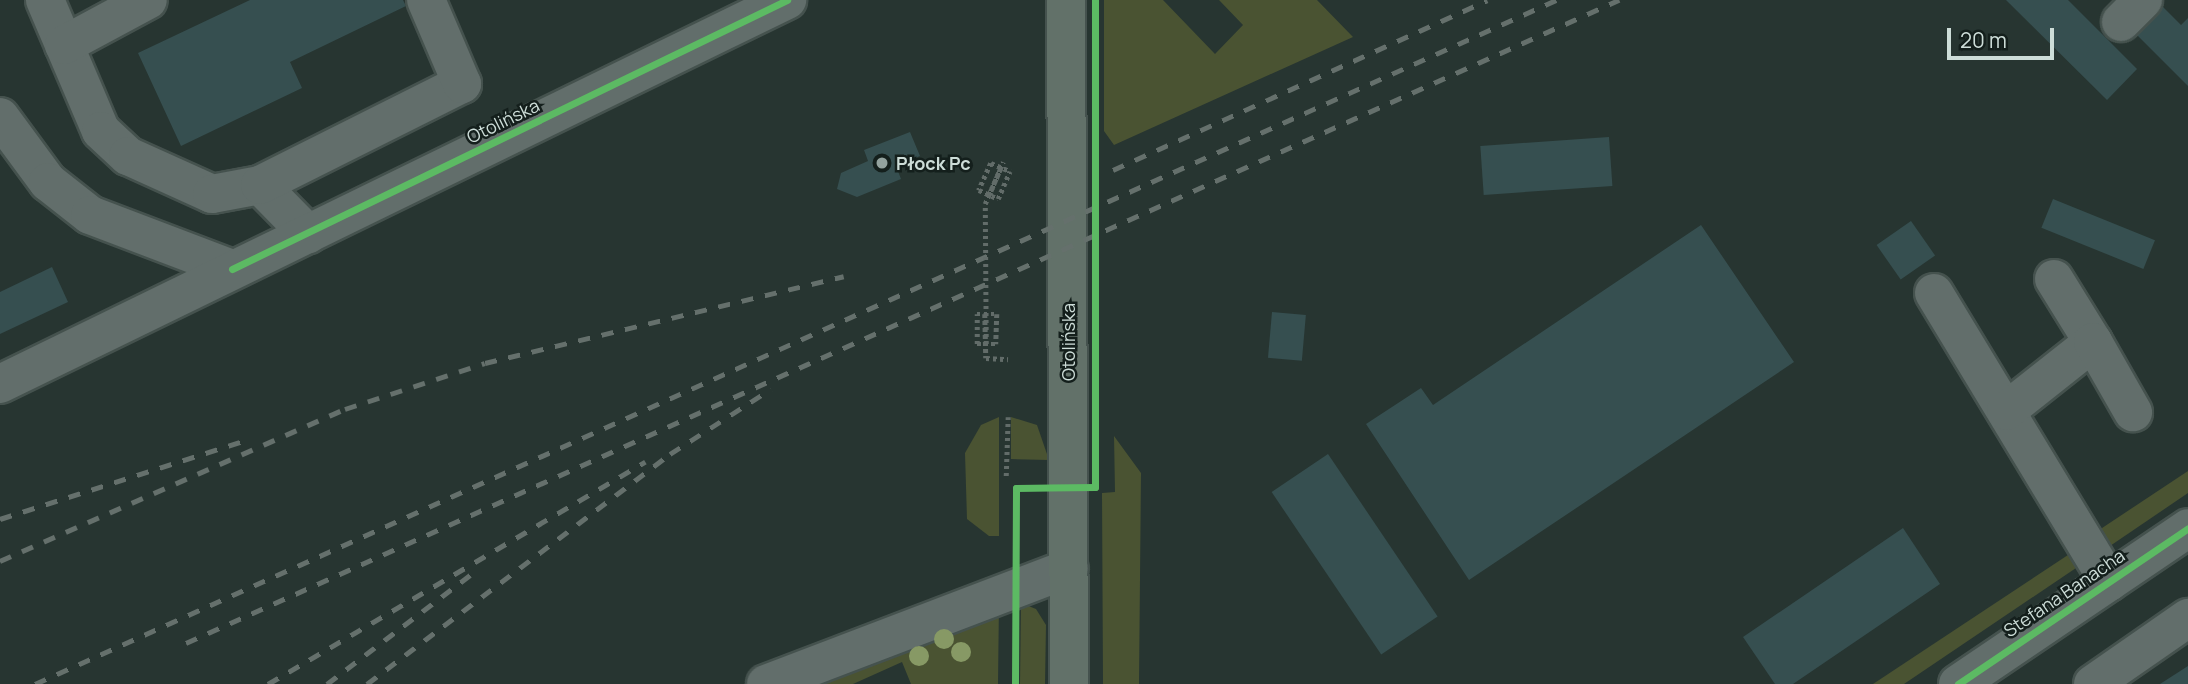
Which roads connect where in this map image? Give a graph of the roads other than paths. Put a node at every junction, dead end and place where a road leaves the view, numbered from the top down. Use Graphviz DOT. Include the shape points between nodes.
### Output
graph roads {
  1 [pos="45,0"];
  2 [pos="148,0"];
  3 [pos="426,0"];
  4 [pos="787,0"];
  5 [pos="1066,0"];
  6 [pos="64,45"];
  7 [pos="0,117"];
  8 [pos="260,185"];
  9 [pos="308,234"];
  10 [pos="232,269"];
  11 [pos="2054,279"];
  12 [pos="1934,293"];
  13 [pos="2093,342"];
  14 [pos="0,384"];
  15 [pos="2006,411"];
  16 [pos="2133,412"];
  17 [pos="2188,528"];
  18 [pos="1069,568"];
  19 [pos="2109,582"];
  20 [pos="2188,618"];
  21 [pos="766,684"];
  22 [pos="1069,684"];
  23 [pos="1958,684"];
  24 [pos="2093,684"];
  1 -- 6 [label="street"];
  2 -- 6 [label="street"];
  3 -- 8 [label="street" via="462,84"];
  4 -- 9 [label="street, Otolińska"];
  5 -- 18 [label="main road, Otolińska"];
  6 -- 8 [label="street" via="101,131 128,156 212,194"];
  7 -- 10 [label="street" via="48,182 90,215"];
  8 -- 9 [label="street"];
  9 -- 10 [label="street, Otolińska"];
  10 -- 14 [label="street, Otolińska"];
  11 -- 13 [label="street"];
  12 -- 15 [label="street"];
  13 -- 15 [label="street"];
  13 -- 16 [label="street"];
  15 -- 19 [label="street"];
  17 -- 19 [label="street, Stefana Banacha"];
  18 -- 21 [label="street"];
  18 -- 22 [label="main road, Otolińska"];
  19 -- 23 [label="street, Stefana Banacha"];
  20 -- 24 [label="street"];
}
